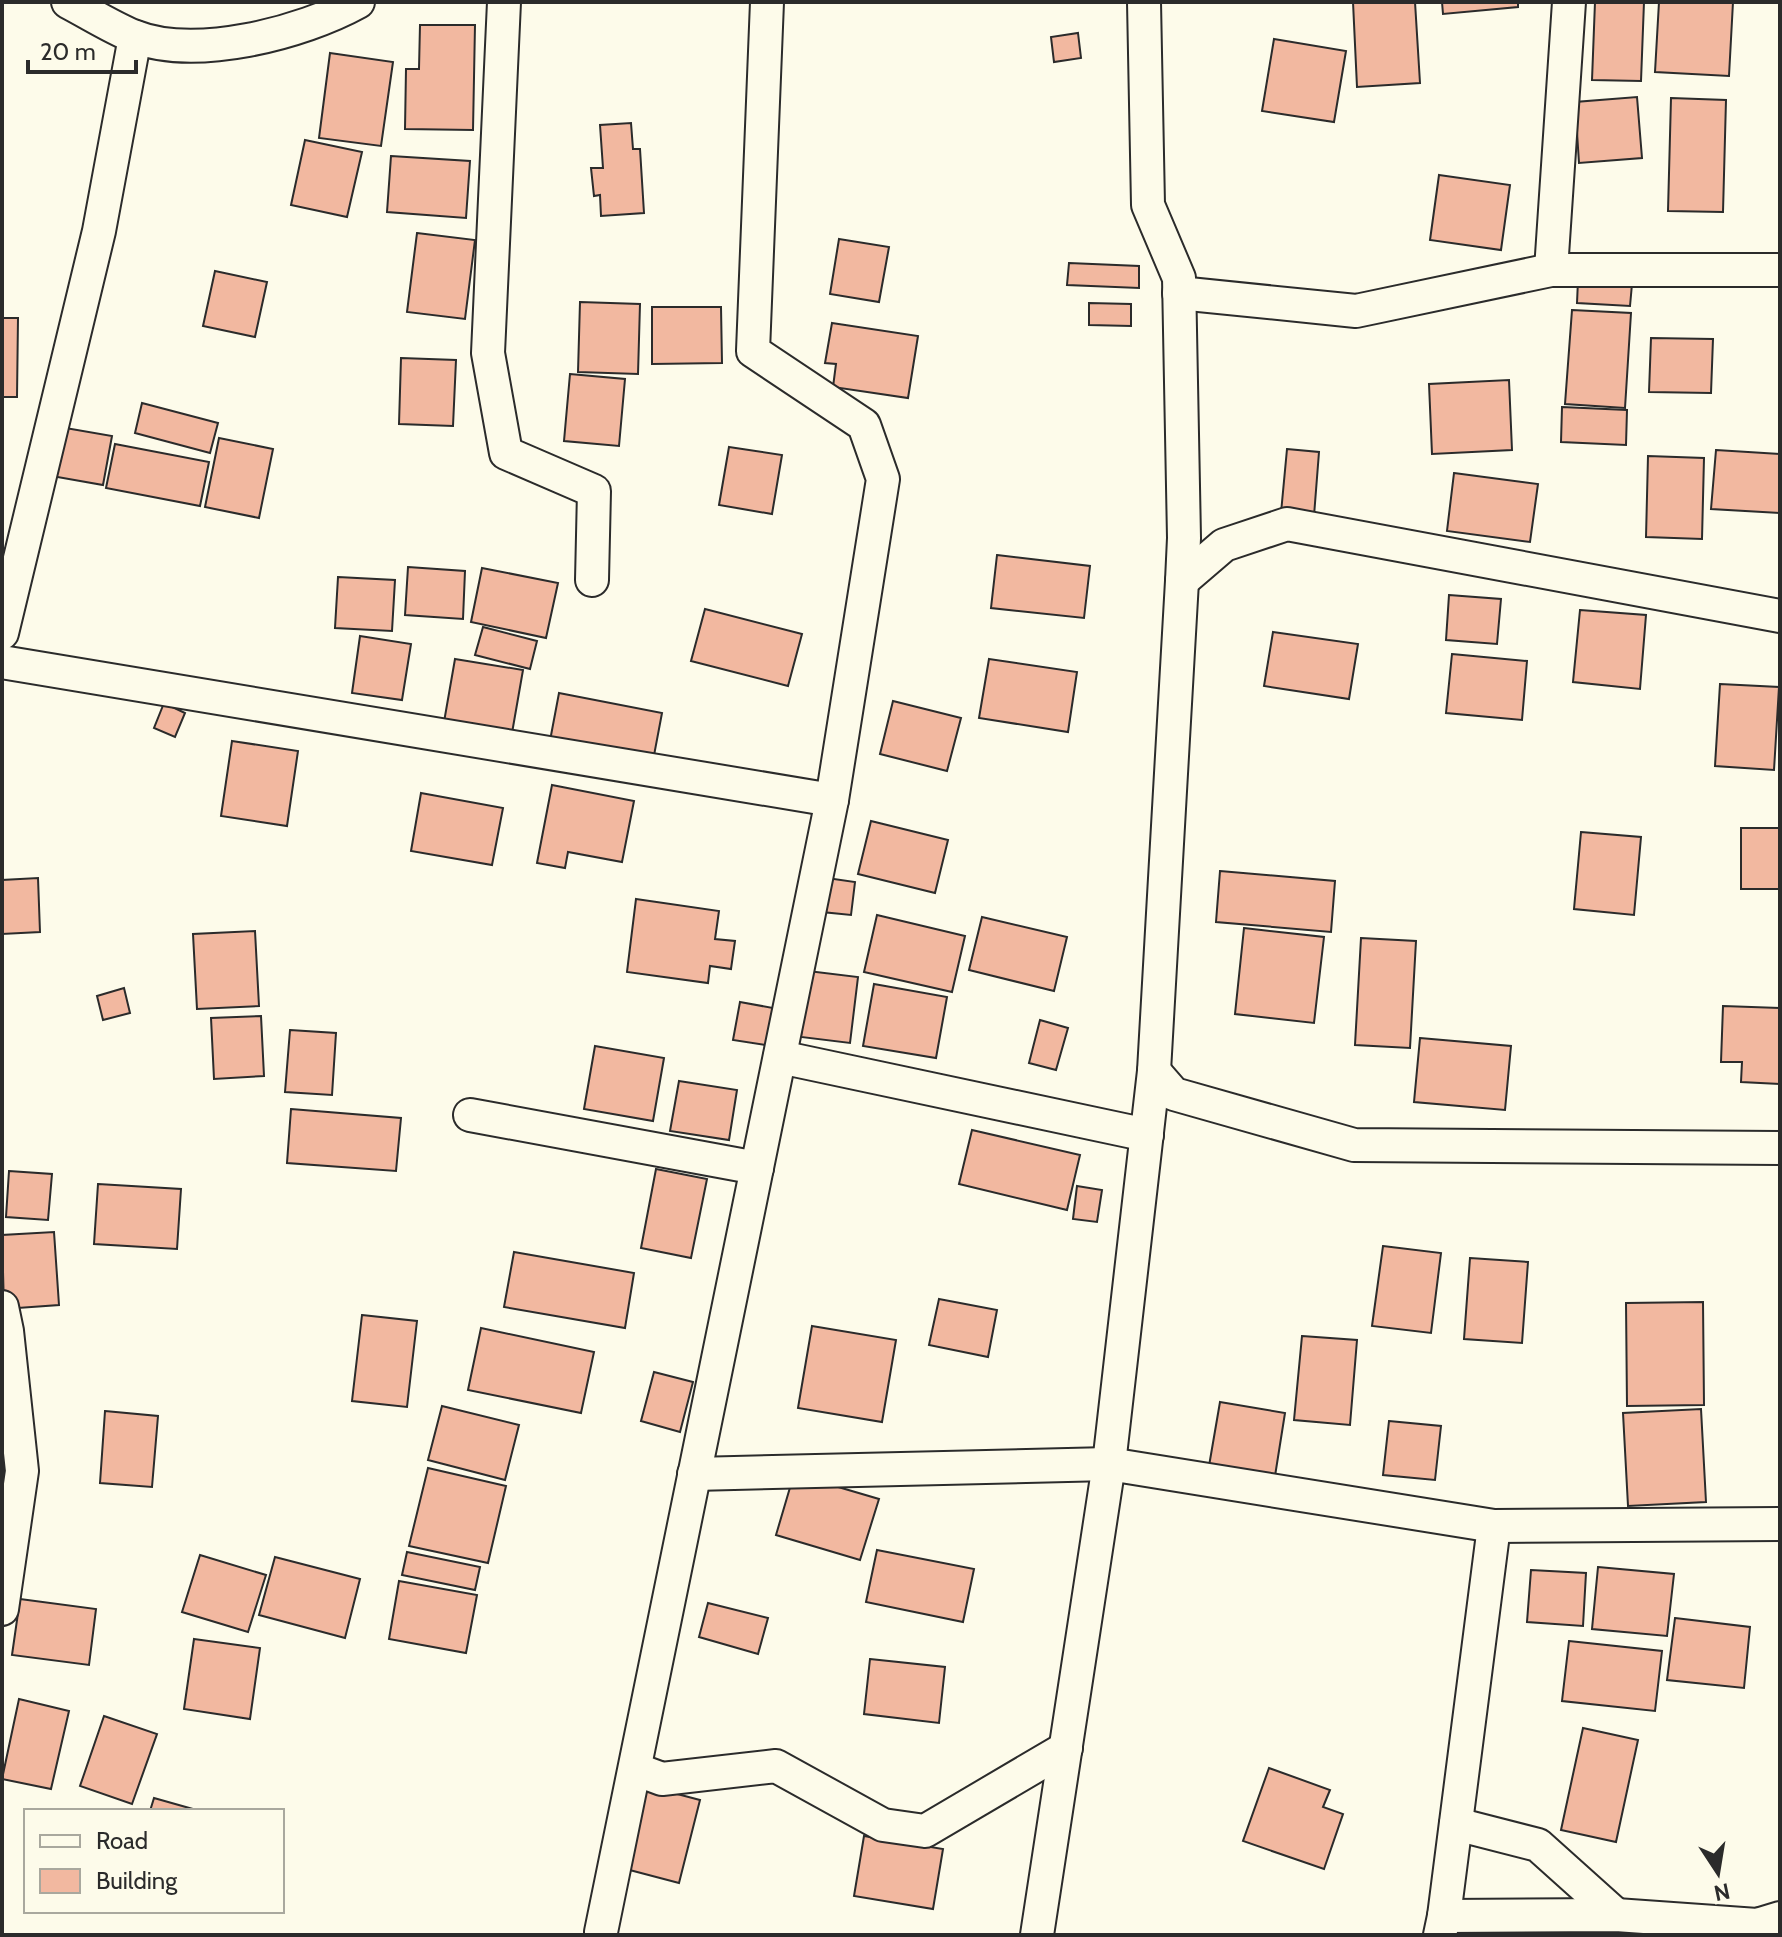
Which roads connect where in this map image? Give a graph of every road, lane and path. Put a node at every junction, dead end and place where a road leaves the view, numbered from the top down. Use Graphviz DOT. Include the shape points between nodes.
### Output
graph roads {
  1 [pos="68,2"];
  2 [pos="358,2"];
  3 [pos="504,2"];
  4 [pos="767,2"];
  5 [pos="1144,2"];
  6 [pos="1569,2"];
  7 [pos="299,14"];
  8 [pos="135,37"];
  9 [pos="1551,270"];
  10 [pos="1780,270"];
  11 [pos="1179,293"];
  12 [pos="592,580"];
  13 [pos="1182,581"];
  14 [pos="1780,616"];
  15 [pos="2,633"];
  16 [pos="2,662"];
  17 [pos="832,800"];
  18 [pos="780,1057"];
  19 [pos="1154,1071"];
  20 [pos="470,1115"];
  21 [pos="1147,1135"];
  22 [pos="1780,1148"];
  23 [pos="757,1168"];
  24 [pos="2,1307"];
  25 [pos="1109,1464"];
  26 [pos="694,1474"];
  27 [pos="1780,1524"];
  28 [pos="1494,1526"];
  29 [pos="2,1609"];
  30 [pos="1066,1748"];
  31 [pos="635,1769"];
  32 [pos="1456,1824"];
  33 [pos="1616,1915"];
  34 [pos="1780,1918"];
  35 [pos="1442,1926"];
  36 [pos="602,1934"];
  37 [pos="1037,1935"];
  1 -- 8 [label="street"];
  2 -- 7 [label="street" via="341,11"];
  3 -- 12 [label="street" via="488,353 506,453 594,491"];
  4 -- 17 [label="street" via="753,351 864,425 883,479"];
  5 -- 11 [label="street" via="1148,205 1179,278"];
  6 -- 9 [label="street"];
  7 -- 8 [label="street" via="266,36 207,46"];
  8 -- 15 [label="street" via="99,231"];
  9 -- 10 [label="street"];
  9 -- 11 [label="street" via="1356,311"];
  11 -- 13 [label="street"];
  13 -- 14 [label="street" via="1224,545 1287,524"];
  13 -- 19 [label="street"];
  16 -- 17 [label="street"];
  17 -- 18 [label="street"];
  18 -- 21 [label="street"];
  18 -- 23 [label="street"];
  19 -- 21 [label="street"];
  19 -- 22 [label="street" via="1174,1094 1354,1145"];
  20 -- 23 [label="street"];
  21 -- 25 [label="street"];
  23 -- 26 [label="street"];
  24 -- 29 [label="street" via="22,1471"];
  25 -- 26 [label="street"];
  25 -- 28 [label="street"];
  25 -- 30 [label="street"];
  26 -- 31 [label="street"];
  27 -- 28 [label="street"];
  28 -- 32 [label="street"];
  30 -- 31 [label="street" via="925,1831 883,1825 776,1766 662,1779"];
  30 -- 37 [label="street"];
  31 -- 36 [label="street"];
  32 -- 33 [label="street" via="1538,1845"];
  32 -- 35 [label="street"];
  33 -- 34 [label="street" via="1757,1925"];
  33 -- 35 [label="street"];
}
